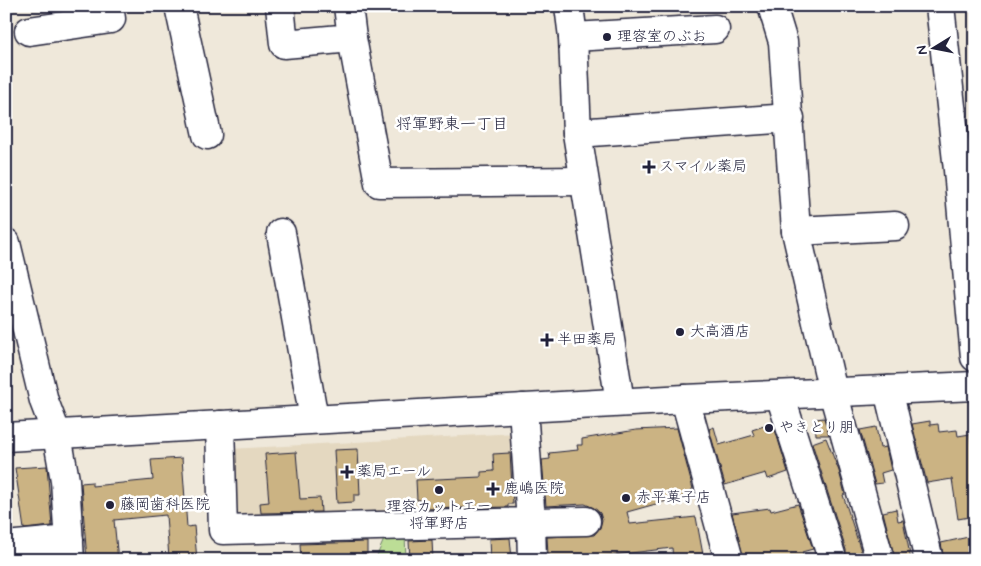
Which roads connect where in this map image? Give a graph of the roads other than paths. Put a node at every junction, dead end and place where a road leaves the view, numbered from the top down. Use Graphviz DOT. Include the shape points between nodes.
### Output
graph roads {
  1 [pos="109,6"];
  2 [pos="179,6"];
  3 [pos="280,6"];
  4 [pos="348,6"];
  5 [pos="569,6"];
  6 [pos="772,6"];
  7 [pos="940,6"];
  8 [pos="715,29"];
  9 [pos="29,31"];
  10 [pos="573,37"];
  11 [pos="352,38"];
  12 [pos="790,118"];
  13 [pos="577,133"];
  14 [pos="207,135"];
  15 [pos="584,181"];
  16 [pos="895,226"];
  17 [pos="796,230"];
  18 [pos="281,233"];
  19 [pos="8,258"];
  20 [pos="975,357"];
  21 [pos="975,386"];
  22 [pos="888,390"];
  23 [pos="833,392"];
  24 [pos="780,395"];
  25 [pos="685,399"];
  26 [pos="620,402"];
  27 [pos="523,408"];
  28 [pos="314,420"];
  29 [pos="220,425"];
  30 [pos="57,435"];
  31 [pos="6,437"];
  32 [pos="586,521"];
  33 [pos="531,522"];
  34 [pos="6,544"];
  35 [pos="69,550"];
  36 [pos="831,555"];
  37 [pos="532,560"];
  38 [pos="729,560"];
  39 [pos="880,560"];
  40 [pos="929,560"];
  1 -- 9 [label="street" via="111,20"];
  2 -- 14 [label="street"];
  3 -- 11 [label="street" via="284,44"];
  4 -- 11 [label="street"];
  5 -- 10 [label="street"];
  6 -- 12 [label="street" via="783,42"];
  7 -- 20 [label="street"];
  8 -- 10 [label="street"];
  10 -- 13 [label="street"];
  11 -- 15 [label="street" via="379,183"];
  12 -- 13 [label="street"];
  12 -- 17 [label="street"];
  13 -- 15 [label="street"];
  15 -- 26 [label="street"];
  16 -- 17 [label="street"];
  17 -- 23 [label="street"];
  18 -- 28 [label="street"];
  19 -- 30 [label="street" via="44,401"];
  21 -- 22 [label="street"];
  22 -- 23 [label="street"];
  22 -- 40 [label="street"];
  23 -- 24 [label="street"];
  23 -- 39 [label="street"];
  24 -- 25 [label="street"];
  24 -- 36 [label="street"];
  25 -- 26 [label="street"];
  25 -- 38 [label="street"];
  26 -- 27 [label="street"];
  27 -- 28 [label="street"];
  27 -- 33 [label="street"];
  28 -- 29 [label="street"];
  29 -- 30 [label="street"];
  29 -- 33 [label="street" via="223,530"];
  30 -- 31 [label="street"];
  30 -- 35 [label="street" via="65,480"];
  32 -- 33 [label="street"];
  33 -- 37 [label="street"];
  34 -- 35 [label="street"];
}
